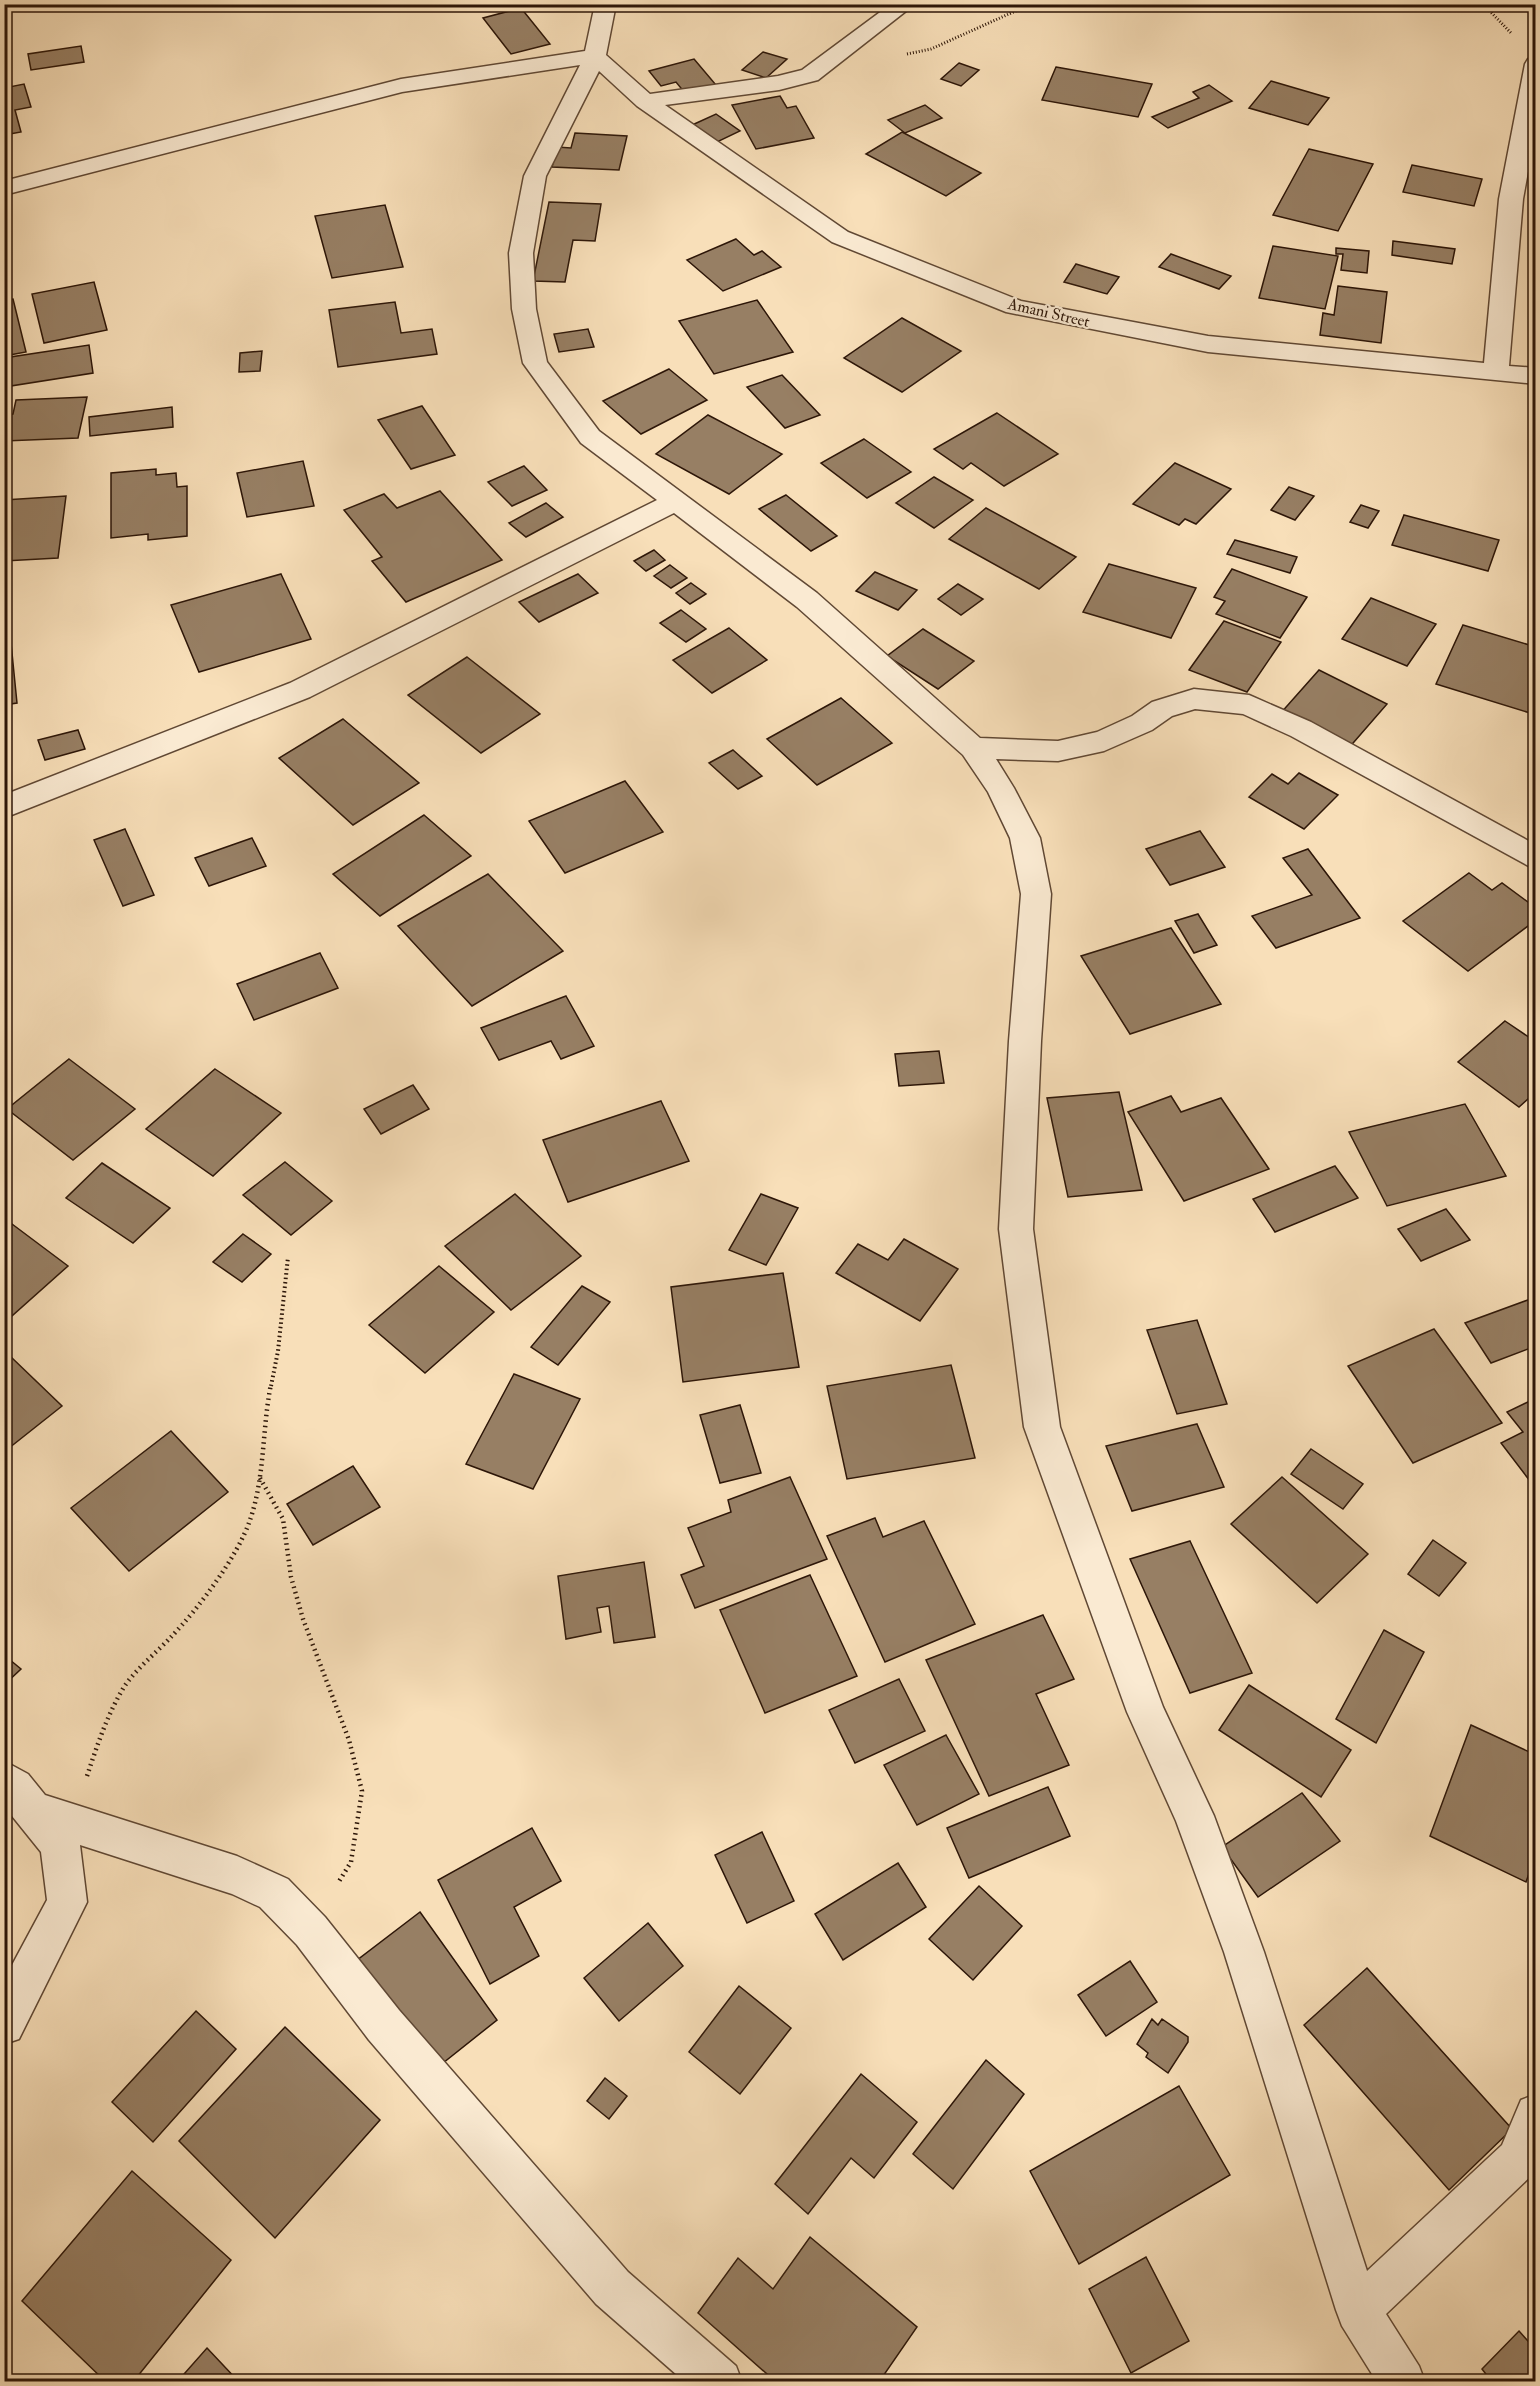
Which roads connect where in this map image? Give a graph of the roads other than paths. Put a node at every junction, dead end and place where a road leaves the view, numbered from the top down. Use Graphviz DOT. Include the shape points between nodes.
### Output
graph roads {
  1 [pos="606,4"];
  2 [pos="905,4"];
  3 [pos="596,56"];
  4 [pos="1536,64"];
  5 [pos="645,101"];
  6 [pos="4,188"];
  7 [pos="1496,370"];
  8 [pos="1536,376"];
  9 [pos="676,501"];
  10 [pos="974,748"];
  11 [pos="4,807"];
  12 [pos="1536,859"];
  13 [pos="4,1780"];
  14 [pos="32,1810"];
  15 [pos="4,2024"];
  16 [pos="1536,2115"];
  17 [pos="1358,2310"];
  18 [pos="720,2382"];
  19 [pos="1404,2382"];
  1 -- 3 [label="street"];
  2 -- 5 [label="street" via="810,75"];
  3 -- 5 [label="street, Amani Street"];
  3 -- 6 [label="street" via="401,86"];
  3 -- 9 [label="street" via="535,176 521,253 524,309 535,363 590,437"];
  4 -- 7 [label="street" via="1511,199"];
  5 -- 7 [label="street, Amani Street" via="840,237 1015,307 1208,344"];
  7 -- 8 [label="street, Amani Street"];
  9 -- 10 [label="street" via="807,600"];
  9 -- 11 [label="street" via="300,690"];
  10 -- 12 [label="street" via="1058,751 1104,741 1162,709 1194,699 1249,705 1301,729"];
  10 -- 17 [label="street" via="1000,788 1024,838 1036,894 1024,1041 1016,1229 1042,1428 1146,1712 1194,1816 1240,1941"];
  13 -- 14 [label="street"];
  14 -- 15 [label="street" via="60,1844 68,1902"];
  14 -- 18 [label="street" via="237,1876 274,1893 311,1931 384,2025 612,2288"];
  16 -- 17 [label="street" via="1517,2160"];
  17 -- 19 [label="street"];
}
